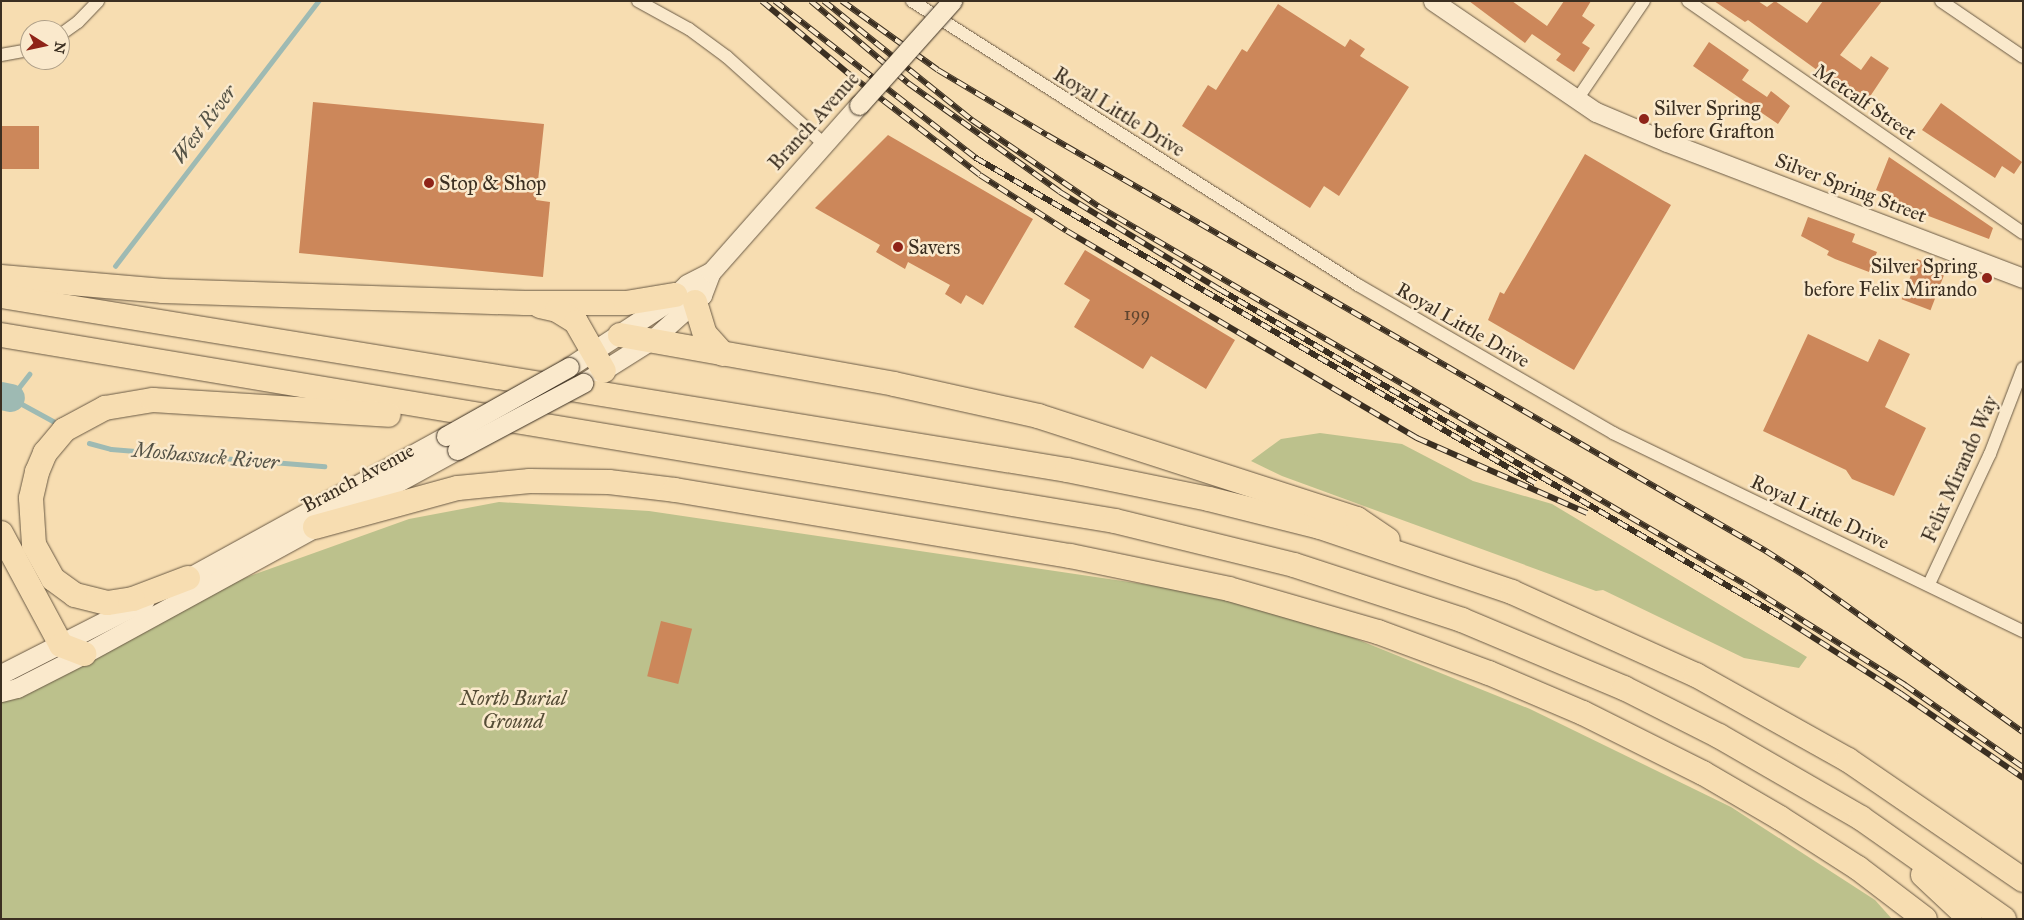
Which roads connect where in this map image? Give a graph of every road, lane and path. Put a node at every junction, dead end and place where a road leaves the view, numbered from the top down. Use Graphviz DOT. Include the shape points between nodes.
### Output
graph roads {
  1 [pos="98,1"];
  2 [pos="638,1"];
  3 [pos="912,1"];
  4 [pos="952,1"];
  5 [pos="1433,1"];
  6 [pos="1644,1"];
  7 [pos="1688,1"];
  8 [pos="1940,1"];
  9 [pos="70,28"];
  10 [pos="20,52"];
  11 [pos="1,55"];
  12 [pos="2023,57"];
  13 [pos="1576,101"];
  14 [pos="824,144"];
  15 [pos="2023,233"];
  16 [pos="1,277"];
  17 [pos="2023,278"];
  18 [pos="1,296"];
  19 [pos="685,298"];
  20 [pos="525,303"];
  21 [pos="1,335"];
  22 [pos="620,335"];
  23 [pos="650,340"];
  24 [pos="723,354"];
  25 [pos="599,361"];
  26 [pos="2023,368"];
  27 [pos="539,426"];
  28 [pos="452,443"];
  29 [pos="315,527"];
  30 [pos="1,533"];
  31 [pos="1414,557"];
  32 [pos="188,578"];
  33 [pos="1930,584"];
  34 [pos="2023,631"];
  35 [pos="61,645"];
  36 [pos="84,654"];
  37 [pos="1,674"];
  38 [pos="1,692"];
  39 [pos="1861,818"];
  40 [pos="1967,840"];
  41 [pos="2023,865"];
  42 [pos="2023,880"];
  43 [pos="1925,919"];
  44 [pos="1970,919"];
  45 [pos="2004,919"];
  1 -- 9 [label="street"];
  2 -- 14 [label="street" via="689,29 727,57"];
  3 -- 33 [label="street, Royal Little Drive" via="1352,282 1458,345 1646,450"];
  4 -- 14 [label="main road, Branch Avenue, bridge"];
  5 -- 13 [label="main road, Silver Spring Street"];
  6 -- 13 [label="street"];
  7 -- 15 [label="street, Metcalf Street"];
  8 -- 12 [label="street"];
  10 -- 11 [label="street"];
  13 -- 17 [label="main road, Silver Spring Street" via="1667,142"];
  14 -- 19 [label="main road, Branch Avenue" via="711,272 687,284"];
  16 -- 20 [label="highway" via="163,291"];
  18 -- 31 [label="highway" via="1096,475 1264,512"];
  19 -- 20 [label="highway" via="626,303"];
  19 -- 22 [label="main road, Branch Avenue"];
  19 -- 23 [label="main road, Branch Avenue"];
  19 -- 24 [label="highway" via="705,334"];
  20 -- 25 [label="highway" via="552,309 573,320"];
  21 -- 27 [label="highway"];
  22 -- 23 [label="highway"];
  22 -- 25 [label="main road, Branch Avenue"];
  23 -- 24 [label="highway"];
  23 -- 25 [label="main road, Branch Avenue"];
  24 -- 31 [label="highway" via="929,391 1057,422 1357,519"];
  25 -- 28 [label="main road, Branch Avenue, bridge" via="569,367"];
  25 -- 28 [label="main road, Branch Avenue, bridge" via="583,383"];
  26 -- 33 [label="street, Felix Mirando Way" via="1990,454"];
  27 -- 32 [label="highway" via="153,400 105,408 64,430 45,453 31,498 34,545 53,578 75,595 107,603 133,599"];
  27 -- 39 [label="highway" via="1115,521 1294,565 1462,620 1624,688 1719,736"];
  28 -- 29 [label="main road, Branch Avenue"];
  28 -- 32 [label="main road, Branch Avenue"];
  29 -- 36 [label="main road, Branch Avenue"];
  29 -- 43 [label="highway" via="458,488 530,480 610,482 1051,552 1195,581 1378,632 1489,673 1583,713 1703,773 1780,818 1858,868"];
  30 -- 35 [label="highway"];
  31 -- 40 [label="highway" via="1564,614 1722,688 1848,760"];
  32 -- 35 [label="main road, Branch Avenue"];
  33 -- 34 [label="street, Royal Little Drive"];
  35 -- 36 [label="highway"];
  35 -- 37 [label="main road, Branch Avenue"];
  36 -- 38 [label="main road, Branch Avenue" via="17,688"];
  39 -- 44 [label="highway"];
  39 -- 45 [label="highway"];
  40 -- 41 [label="highway"];
  40 -- 42 [label="highway"];
}
